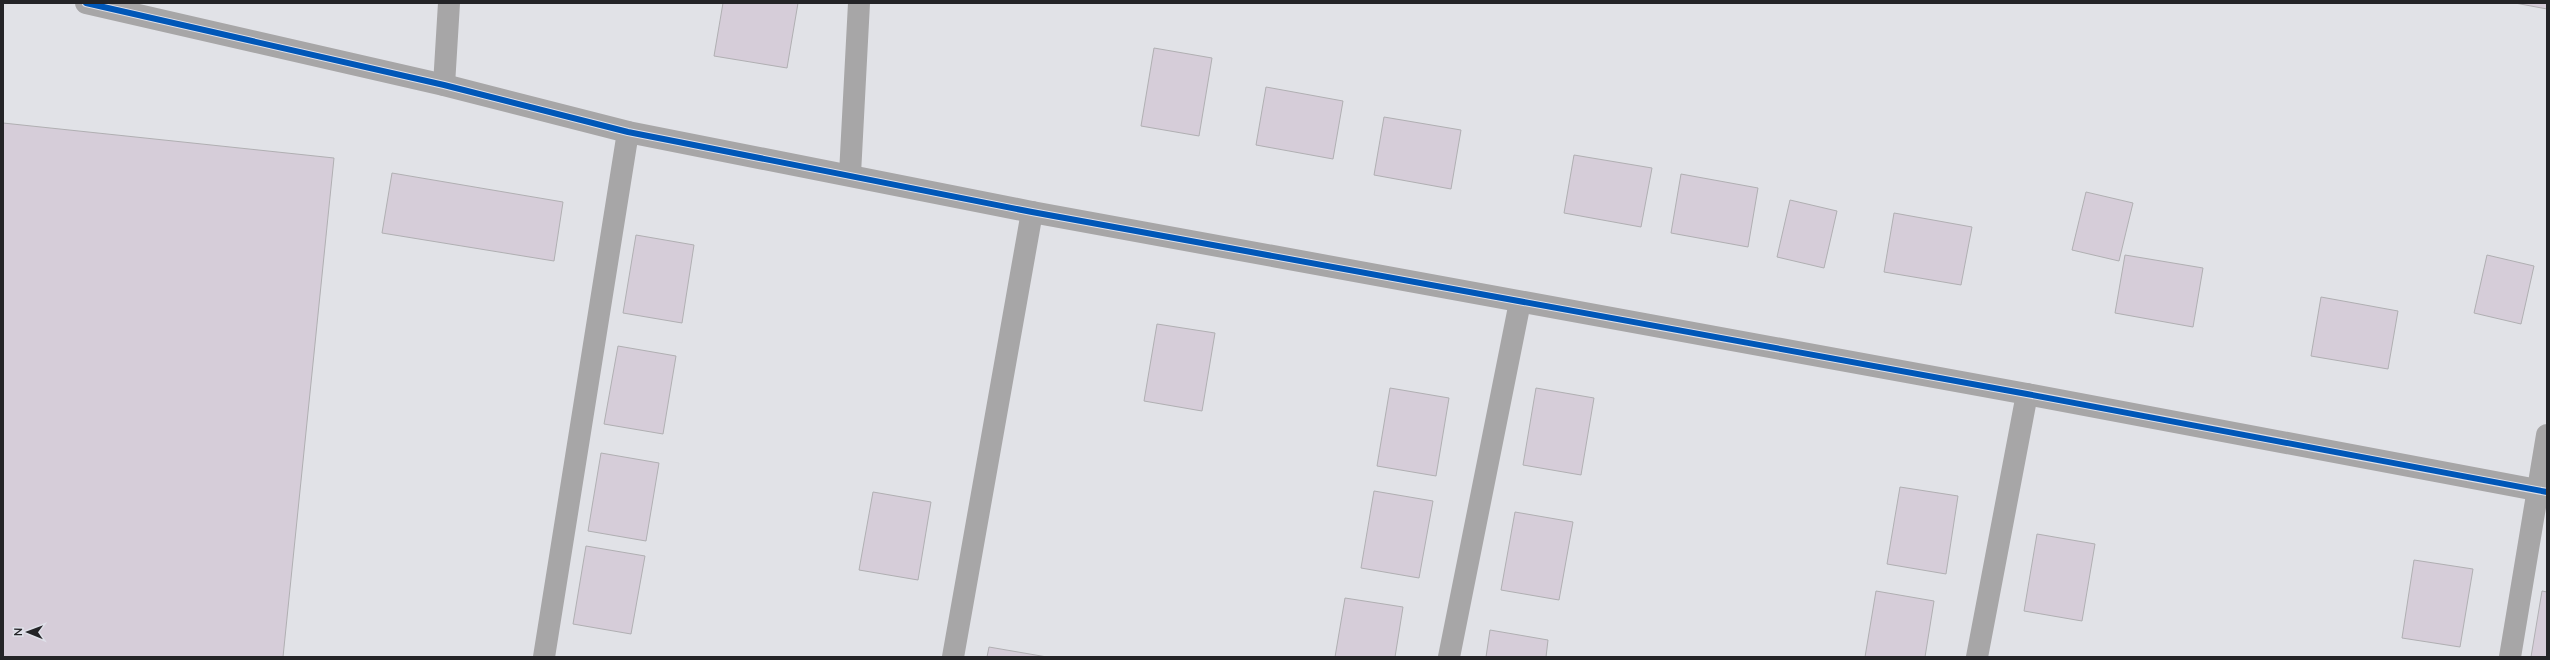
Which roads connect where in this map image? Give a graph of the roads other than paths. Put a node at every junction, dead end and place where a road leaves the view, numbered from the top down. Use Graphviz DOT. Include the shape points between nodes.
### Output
graph roads {
  1 [pos="86,3"];
  2 [pos="449,3"];
  3 [pos="859,3"];
  4 [pos="444,85"];
  5 [pos="628,132"];
  6 [pos="850,174"];
  7 [pos="1032,212"];
  8 [pos="1520,302"];
  9 [pos="2027,394"];
  10 [pos="2547,435"];
  11 [pos="2543,491"];
  12 [pos="544,657"];
  13 [pos="953,657"];
  14 [pos="1449,657"];
  15 [pos="1977,657"];
  16 [pos="2510,657"];
  1 -- 4 [label="street"];
  2 -- 4 [label="street"];
  3 -- 6 [label="street"];
  4 -- 5 [label="street"];
  5 -- 6 [label="street"];
  5 -- 12 [label="street"];
  6 -- 7 [label="street"];
  7 -- 8 [label="street"];
  7 -- 13 [label="street"];
  8 -- 9 [label="street"];
  8 -- 14 [label="street"];
  9 -- 11 [label="street"];
  9 -- 15 [label="street"];
  10 -- 11 [label="street"];
  11 -- 16 [label="street"];
}
